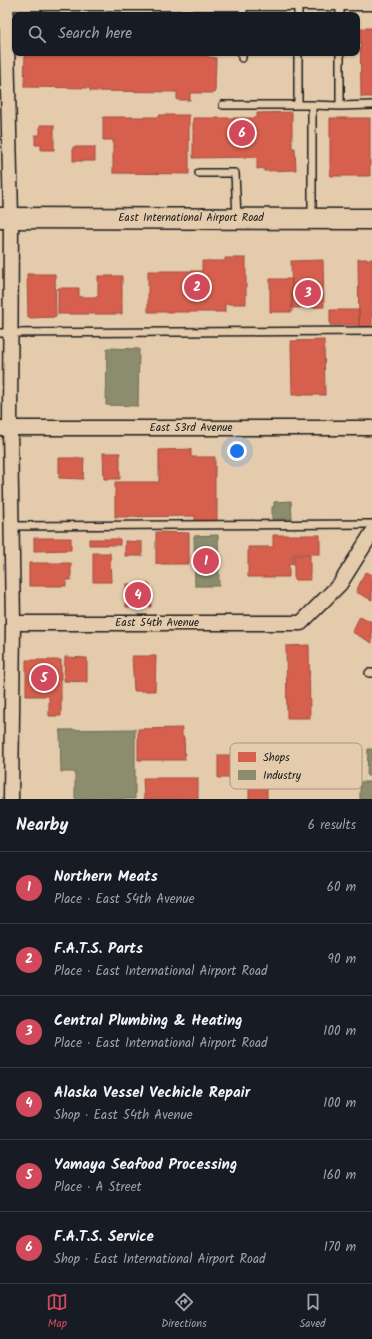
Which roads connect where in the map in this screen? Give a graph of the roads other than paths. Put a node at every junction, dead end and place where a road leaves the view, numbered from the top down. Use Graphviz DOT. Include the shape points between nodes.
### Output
graph roads {
  1 [pos="6,2"];
  2 [pos="372,3"];
  3 [pos="243,9"];
  4 [pos="298,9"];
  5 [pos="340,9"];
  6 [pos="298,56"];
  7 [pos="340,56"];
  8 [pos="223,105"];
  9 [pos="298,105"];
  10 [pos="312,105"];
  11 [pos="372,105"];
  12 [pos="340,106"];
  13 [pos="199,172"];
  14 [pos="5,218"];
  15 [pos="237,219"];
  16 [pos="312,219"];
  17 [pos="372,219"];
  18 [pos="372,331"];
  19 [pos="5,333"];
  20 [pos="5,428"];
  21 [pos="372,428"];
  22 [pos="372,524"];
  23 [pos="12,526"];
  24 [pos="372,533"];
  25 [pos="13,624"];
  26 [pos="11,799"];
  1 -- 3 [label="street"];
  1 -- 14 [label="street"];
  2 -- 5 [label="street"];
  3 -- 4 [label="street"];
  4 -- 5 [label="street"];
  6 -- 9 [label="lane"];
  7 -- 12 [label="lane"];
  8 -- 9 [label="lane"];
  9 -- 10 [label="lane"];
  10 -- 12 [label="lane"];
  10 -- 16 [label="lane"];
  11 -- 12 [label="lane"];
  13 -- 15 [label="lane" via="235,173"];
  14 -- 15 [label="main road, East International Airport Road"];
  14 -- 19 [label="street"];
  15 -- 16 [label="main road, East International Airport Road"];
  16 -- 17 [label="main road, East International Airport Road"];
  18 -- 19 [label="lane"];
  19 -- 20 [label="street"];
  20 -- 21 [label="street, East 53rd Avenue"];
  20 -- 23 [label="street"];
  22 -- 23 [label="lane"];
  23 -- 25 [label="street"];
  24 -- 25 [label="street, East 54th Avenue" via="340,584 301,623"];
  25 -- 26 [label="street"];
}
